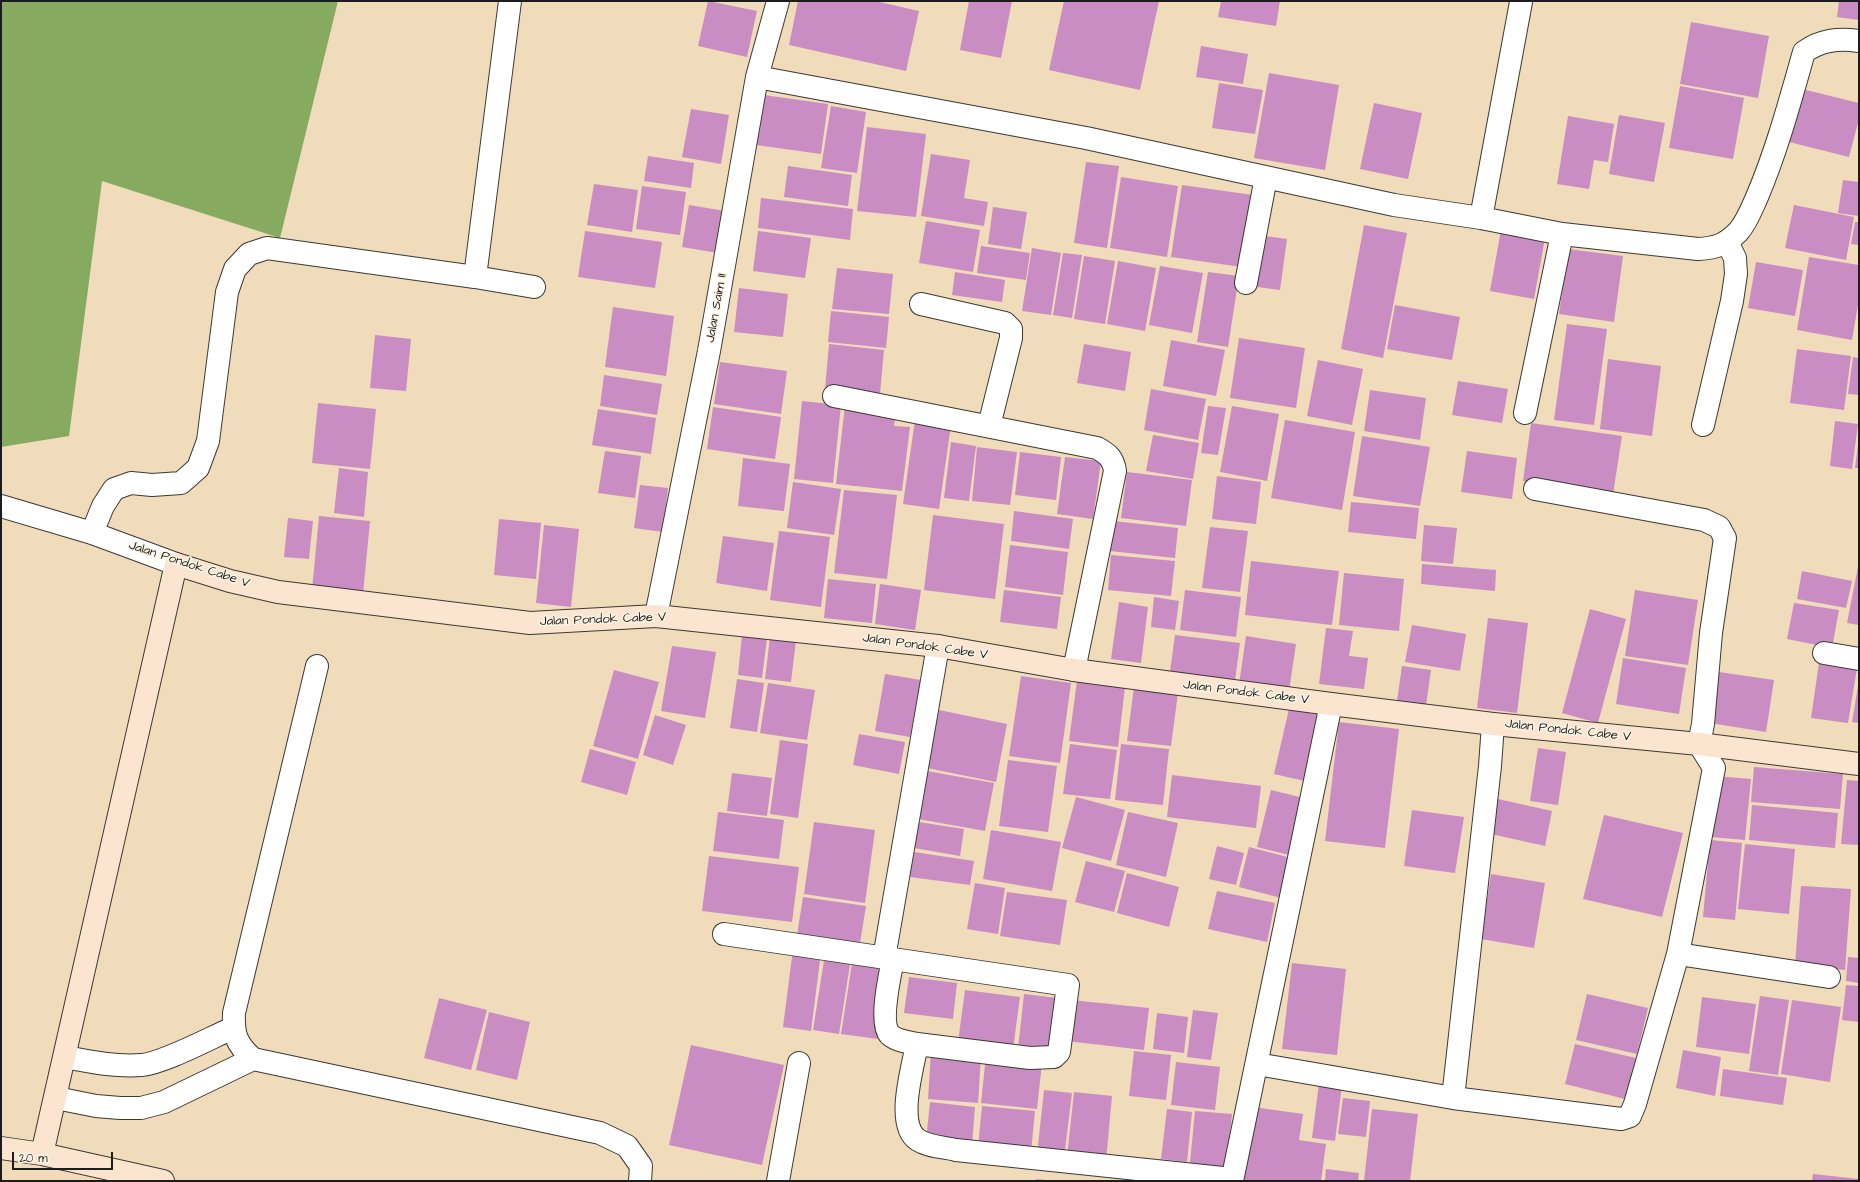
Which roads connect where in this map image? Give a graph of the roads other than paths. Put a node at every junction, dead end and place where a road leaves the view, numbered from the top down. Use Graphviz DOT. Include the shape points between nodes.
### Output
graph roads {
  1 [pos="510,1"];
  2 [pos="778,1"];
  3 [pos="1521,2"];
  4 [pos="1859,41"];
  5 [pos="757,77"];
  6 [pos="1266,177"];
  7 [pos="1481,218"];
  8 [pos="1562,234"];
  9 [pos="1727,242"];
  10 [pos="475,278"];
  11 [pos="1246,283"];
  12 [pos="534,287"];
  13 [pos="922,304"];
  14 [pos="834,396"];
  15 [pos="1526,413"];
  16 [pos="1703,425"];
  17 [pos="989,426"];
  18 [pos="1535,488"];
  19 [pos="1,506"];
  20 [pos="92,533"];
  21 [pos="176,564"];
  22 [pos="656,616"];
  23 [pos="938,646"];
  24 [pos="1824,653"];
  25 [pos="1859,659"];
  26 [pos="317,666"];
  27 [pos="1074,670"];
  28 [pos="1331,704"];
  29 [pos="1493,724"];
  30 [pos="1699,744"];
  31 [pos="1859,764"];
  32 [pos="724,934"];
  33 [pos="1678,954"];
  34 [pos="889,959"];
  35 [pos="1829,977"];
  36 [pos="233,1028"];
  37 [pos="917,1044"];
  38 [pos="65,1057"];
  39 [pos="252,1059"];
  40 [pos="799,1062"];
  41 [pos="1257,1064"];
  42 [pos="56,1098"];
  43 [pos="1453,1098"];
  44 [pos="1,1148"];
  45 [pos="42,1154"];
  46 [pos="1232,1180"];
  47 [pos="164,1181"];
  48 [pos="640,1181"];
  49 [pos="778,1181"];
  1 -- 10 [label="street"];
  2 -- 5 [label="street, Jalan Saim II"];
  3 -- 7 [label="street"];
  4 -- 9 [label="street" via="1828,40 1804,52 1783,126 1764,180 1748,216 1739,231"];
  5 -- 6 [label="street" via="1086,138"];
  5 -- 22 [label="street, Jalan Saim II" via="709,351"];
  6 -- 7 [label="street" via="1394,205"];
  6 -- 11 [label="street"];
  7 -- 8 [label="street"];
  8 -- 9 [label="street" via="1698,249 1714,248"];
  8 -- 15 [label="street"];
  9 -- 16 [label="street" via="1735,258 1736,274"];
  10 -- 12 [label="street"];
  10 -- 20 [label="street" via="267,248 250,254 235,269 227,292 208,441 198,468 181,483 131,483 114,489"];
  13 -- 17 [label="street" via="1005,323 1011,329"];
  14 -- 17 [label="street"];
  17 -- 27 [label="street" via="1097,448 1108,453 1114,461 1115,471"];
  18 -- 30 [label="street" via="1704,520 1719,527 1725,538 1724,550 1711,633 1704,724"];
  19 -- 20 [label="street, Jalan Pondok Cabe V"];
  20 -- 21 [label="street, Jalan Pondok Cabe V"];
  21 -- 22 [label="street, Jalan Pondok Cabe V" via="230,581 278,592 530,622"];
  21 -- 38 [label="street"];
  22 -- 23 [label="street, Jalan Pondok Cabe V"];
  23 -- 27 [label="street, Jalan Pondok Cabe V"];
  23 -- 34 [label="street"];
  24 -- 25 [label="street"];
  26 -- 36 [label="street" via="234,1012"];
  27 -- 28 [label="street, Jalan Pondok Cabe V"];
  28 -- 29 [label="street, Jalan Pondok Cabe V"];
  28 -- 41 [label="street"];
  29 -- 30 [label="street, Jalan Pondok Cabe V"];
  29 -- 43 [label="street"];
  30 -- 31 [label="street, Jalan Pondok Cabe V"];
  30 -- 33 [label="street" via="1714,768"];
  32 -- 34 [label="street"];
  33 -- 35 [label="street"];
  33 -- 43 [label="street" via="1630,1116 1621,1119"];
  34 -- 37 [label="street" via="886,1026 890,1035"];
  34 -- 37 [label="street" via="1068,985 1059,1052 1054,1057 1030,1058"];
  36 -- 38 [label="street" via="169,1057 143,1065 112,1066"];
  36 -- 39 [label="street" via="242,1049"];
  37 -- 46 [label="street" via="906,1124 917,1140 926,1144 956,1150"];
  38 -- 42 [label="street"];
  39 -- 42 [label="street" via="164,1102 141,1108 96,1106"];
  39 -- 48 [label="street" via="600,1133 627,1146 641,1166"];
  40 -- 49 [label="street"];
  41 -- 43 [label="street"];
  41 -- 46 [label="street"];
  42 -- 45 [label="street"];
  44 -- 45 [label="street"];
  45 -- 47 [label="street"];
}
